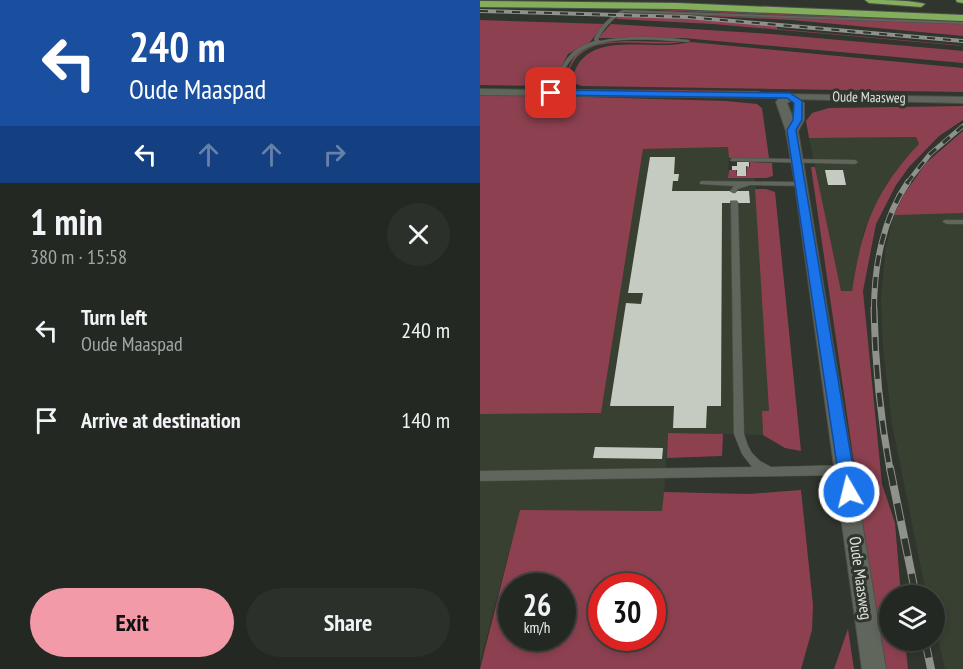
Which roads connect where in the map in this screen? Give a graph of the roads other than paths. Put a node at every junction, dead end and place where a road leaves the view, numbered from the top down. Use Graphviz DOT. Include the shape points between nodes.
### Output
graph roads {
  1 [pos="653,0"];
  2 [pos="869,0"];
  3 [pos="818,2"];
  4 [pos="958,2"];
  5 [pos="480,4"];
  6 [pos="932,4"];
  7 [pos="963,6"];
  8 [pos="963,18"];
  9 [pos="963,23"];
  10 [pos="688,41"];
  11 [pos="598,42"];
  12 [pos="480,92"];
  13 [pos="551,93"];
  14 [pos="790,100"];
  15 [pos="960,100"];
  16 [pos="792,130"];
  17 [pos="733,160"];
  18 [pos="797,160"];
  19 [pos="855,162"];
  20 [pos="702,183"];
  21 [pos="744,184"];
  22 [pos="801,184"];
  23 [pos="947,222"];
  24 [pos="963,222"];
  25 [pos="846,470"];
  26 [pos="772,472"];
  27 [pos="480,476"];
  28 [pos="874,669"];
  1 -- 3 [label="highway"];
  2 -- 6 [label="highway"];
  4 -- 7 [label="highway"];
  5 -- 8 [label="highway" via="765,9"];
  9 -- 11 [label="lane" via="623,11 598,34"];
  10 -- 11 [label="lane"];
  11 -- 13 [label="lane" via="570,56"];
  12 -- 13 [label="street"];
  13 -- 14 [label="street"];
  14 -- 15 [label="street, Oude Maasweg" via="876,105"];
  14 -- 16 [label="street, Oude Maasweg"];
  14 -- 16 [label="street, Oude Maasweg" via="798,120"];
  16 -- 18 [label="street, Oude Maasweg"];
  17 -- 18 [label="lane"];
  18 -- 19 [label="lane"];
  18 -- 22 [label="street, Oude Maasweg"];
  20 -- 21 [label="lane"];
  21 -- 22 [label="lane"];
  21 -- 26 [label="lane" via="735,188 734,197 740,434 750,458"];
  22 -- 25 [label="street, Oude Maasweg"];
  23 -- 24 [label="lane"];
  25 -- 26 [label="lane"];
  25 -- 28 [label="street, Oude Maasweg"];
  26 -- 27 [label="lane"];
}
